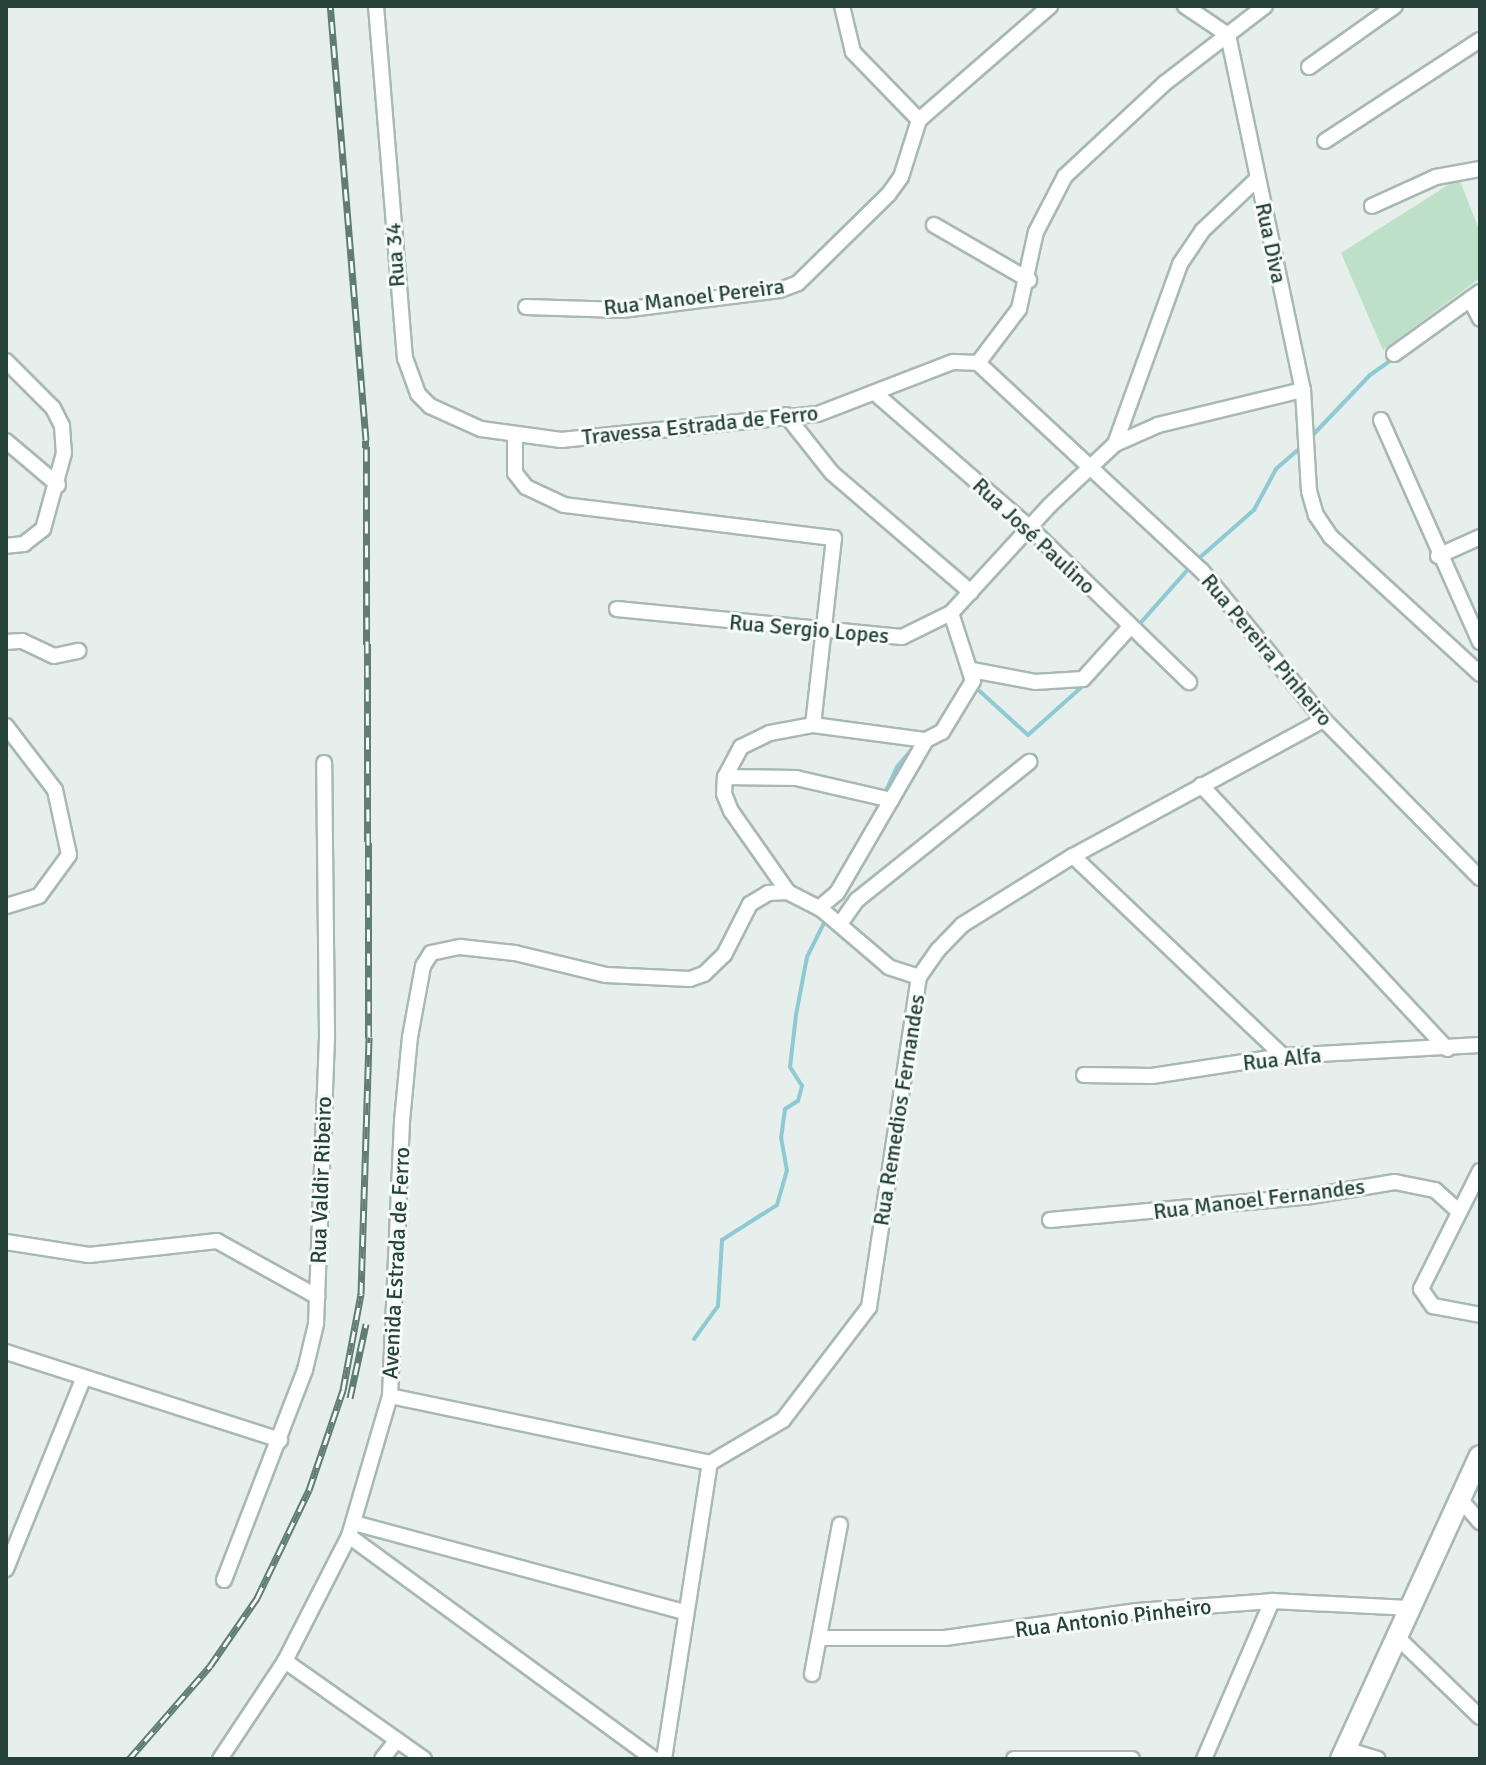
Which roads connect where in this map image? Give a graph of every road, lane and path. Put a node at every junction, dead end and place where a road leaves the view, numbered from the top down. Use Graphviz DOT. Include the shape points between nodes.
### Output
graph roads {
  1 [pos="376,6"];
  2 [pos="842,6"];
  3 [pos="1050,6"];
  4 [pos="1185,6"];
  5 [pos="1265,6"];
  6 [pos="1395,6"];
  7 [pos="1228,35"];
  8 [pos="1480,40"];
  9 [pos="1309,67"];
  10 [pos="919,120"];
  11 [pos="1325,141"];
  12 [pos="1480,169"];
  13 [pos="1257,179"];
  14 [pos="1372,206"];
  15 [pos="934,225"];
  16 [pos="1029,280"];
  17 [pos="1475,296"];
  18 [pos="526,307"];
  19 [pos="1480,319"];
  20 [pos="1394,354"];
  21 [pos="6,361"];
  22 [pos="978,363"];
  23 [pos="1303,390"];
  24 [pos="876,394"];
  25 [pos="786,415"];
  26 [pos="1381,420"];
  27 [pos="515,437"];
  28 [pos="6,441"];
  29 [pos="1115,444"];
  30 [pos="1089,466"];
  31 [pos="58,485"];
  32 [pos="1029,527"];
  33 [pos="1480,537"];
  34 [pos="6,546"];
  35 [pos="1438,556"];
  36 [pos="971,592"];
  37 [pos="617,609"];
  38 [pos="951,613"];
  39 [pos="1135,630"];
  40 [pos="827,632"];
  41 [pos="6,642"];
  42 [pos="1480,642"];
  43 [pos="78,651"];
  44 [pos="972,670"];
  45 [pos="1480,674"];
  46 [pos="1189,682"];
  47 [pos="1324,720"];
  48 [pos="813,725"];
  49 [pos="6,726"];
  50 [pos="926,740"];
  51 [pos="1029,762"];
  52 [pos="324,763"];
  53 [pos="725,777"];
  54 [pos="1201,785"];
  55 [pos="891,800"];
  56 [pos="1073,856"];
  57 [pos="1480,878"];
  58 [pos="788,892"];
  59 [pos="6,906"];
  60 [pos="820,909"];
  61 [pos="838,923"];
  62 [pos="919,977"];
  63 [pos="1480,1045"];
  64 [pos="1447,1049"];
  65 [pos="1283,1056"];
  66 [pos="1084,1075"];
  67 [pos="1480,1171"];
  68 [pos="1458,1211"];
  69 [pos="1050,1220"];
  70 [pos="6,1242"];
  71 [pos="318,1297"];
  72 [pos="1480,1315"];
  73 [pos="6,1352"];
  74 [pos="83,1379"];
  75 [pos="390,1396"];
  76 [pos="280,1440"];
  77 [pos="1480,1456"];
  78 [pos="710,1463"];
  79 [pos="1459,1498"];
  80 [pos="1480,1522"];
  81 [pos="840,1525"];
  82 [pos="351,1530"];
  83 [pos="6,1569"];
  84 [pos="224,1580"];
  85 [pos="1272,1601"];
  86 [pos="1408,1608"];
  87 [pos="684,1612"];
  88 [pos="1395,1635"];
  89 [pos="819,1638"];
  90 [pos="285,1661"];
  91 [pos="812,1674"];
  92 [pos="1480,1717"];
  93 [pos="397,1740"];
  94 [pos="1343,1754"];
  95 [pos="220,1759"];
  96 [pos="382,1759"];
  97 [pos="424,1759"];
  98 [pos="654,1759"];
  99 [pos="664,1759"];
  100 [pos="1014,1759"];
  101 [pos="1132,1759"];
  102 [pos="1204,1759"];
  103 [pos="1378,1759"];
  1 -- 27 [label="street, Rua 34" via="387,103 392,240 409,375 430,406 481,429"];
  2 -- 10 [label="street" via="853,52"];
  3 -- 10 [label="street"];
  4 -- 7 [label="street"];
  5 -- 7 [label="street"];
  6 -- 9 [label="street"];
  7 -- 13 [label="street, Rua Diva"];
  7 -- 16 [label="street" via="1165,83 1065,176 1036,232"];
  8 -- 11 [label="street"];
  10 -- 18 [label="street, Rua Manoel Pereira" via="901,177 888,195 798,283 780,290 622,310"];
  12 -- 14 [label="street" via="1436,177"];
  13 -- 23 [label="street, Rua Diva"];
  13 -- 29 [label="street" via="1202,231 1180,264"];
  15 -- 16 [label="street"];
  16 -- 22 [label="street" via="1019,309"];
  17 -- 19 [label="street"];
  17 -- 20 [label="street"];
  21 -- 31 [label="street" via="53,408 62,426"];
  22 -- 24 [label="street, Travessa Estrada de Ferro" via="953,362"];
  22 -- 30 [label="street, Rua Pereira Pinheiro"];
  23 -- 29 [label="street" via="1158,425"];
  23 -- 45 [label="street, Rua Diva" via="1313,503 1331,537"];
  24 -- 25 [label="street, Travessa Estrada de Ferro" via="818,414"];
  24 -- 32 [label="street, Rua José Paulino"];
  25 -- 27 [label="street, Travessa Estrada de Ferro" via="561,440"];
  25 -- 36 [label="street" via="832,473"];
  26 -- 35 [label="street"];
  27 -- 40 [label="street" via="515,473 526,487 564,505 834,538"];
  28 -- 31 [label="street"];
  29 -- 30 [label="street, Rua Sergio Lopes"];
  30 -- 32 [label="street, Rua Sergio Lopes"];
  30 -- 47 [label="street, Rua Pereira Pinheiro" via="1202,571"];
  31 -- 34 [label="street" via="43,529 24,544"];
  32 -- 36 [label="street, Rua Sergio Lopes"];
  32 -- 39 [label="street, Rua José Paulino"];
  33 -- 35 [label="street"];
  35 -- 42 [label="street"];
  36 -- 38 [label="street, Rua Sergio Lopes"];
  37 -- 40 [label="street, Rua Sergio Lopes"];
  38 -- 40 [label="street, Rua Sergio Lopes" via="902,637"];
  38 -- 44 [label="street"];
  39 -- 44 [label="street" via="1083,679 1035,682"];
  39 -- 46 [label="street, Rua José Paulino"];
  40 -- 48 [label="street"];
  41 -- 43 [label="street" via="22,641 54,656"];
  44 -- 50 [label="street" via="969,694 942,732"];
  47 -- 54 [label="street, Rua Remedios Fernandes"];
  47 -- 57 [label="street, Rua Pereira Pinheiro"];
  48 -- 50 [label="street"];
  48 -- 53 [label="street" via="756,737 741,747"];
  49 -- 59 [label="street" via="55,790 69,855 39,896"];
  50 -- 55 [label="street"];
  51 -- 61 [label="street" via="857,900"];
  52 -- 71 [label="street, Rua Valdir Ribeiro" via="327,1035"];
  53 -- 55 [label="street" via="796,778"];
  53 -- 58 [label="street" via="731,811"];
  54 -- 56 [label="street, Rua Remedios Fernandes"];
  54 -- 64 [label="street"];
  55 -- 60 [label="street" via="837,893"];
  56 -- 62 [label="street, Rua Remedios Fernandes" via="962,925"];
  56 -- 65 [label="street"];
  58 -- 60 [label="street"];
  58 -- 75 [label="street, Avenida Estrada de Ferro" via="768,893 750,904 724,955 690,979 606,975 515,953 460,947 438,948 423,966 410,1037"];
  60 -- 61 [label="street"];
  61 -- 62 [label="street" via="889,967"];
  62 -- 78 [label="street, Rua Remedios Fernandes" via="869,1307 783,1420"];
  63 -- 64 [label="street, Rua Alfa"];
  64 -- 65 [label="street, Rua Alfa"];
  65 -- 66 [label="street, Rua Alfa" via="1182,1073"];
  67 -- 68 [label="street"];
  68 -- 69 [label="street, Rua Manoel Fernandes" via="1435,1190 1395,1182 1305,1197"];
  68 -- 72 [label="street" via="1421,1289 1433,1306"];
  70 -- 71 [label="street" via="89,1255 217,1241"];
  71 -- 76 [label="street, Rua Valdir Ribeiro" via="305,1370"];
  73 -- 74 [label="street"];
  74 -- 76 [label="street"];
  74 -- 83 [label="street"];
  75 -- 78 [label="street"];
  75 -- 82 [label="street, Avenida Estrada de Ferro"];
  76 -- 84 [label="street, Rua Valdir Ribeiro"];
  77 -- 79 [label="main road"];
  78 -- 87 [label="street"];
  79 -- 80 [label="street"];
  79 -- 86 [label="main road"];
  81 -- 89 [label="street"];
  82 -- 87 [label="street"];
  82 -- 90 [label="street, Avenida Estrada de Ferro"];
  82 -- 98 [label="street"];
  85 -- 86 [label="street, Rua Antonio Pinheiro"];
  85 -- 89 [label="street, Rua Antonio Pinheiro" via="1137,1611 945,1638"];
  85 -- 102 [label="street"];
  86 -- 88 [label="main road"];
  87 -- 99 [label="street"];
  88 -- 92 [label="street"];
  88 -- 94 [label="main road"];
  89 -- 91 [label="street"];
  90 -- 93 [label="street"];
  90 -- 95 [label="street, Avenida Estrada de Ferro"];
  93 -- 96 [label="street"];
  93 -- 97 [label="street"];
  94 -- 103 [label="street"];
  100 -- 101 [label="street"];
}
